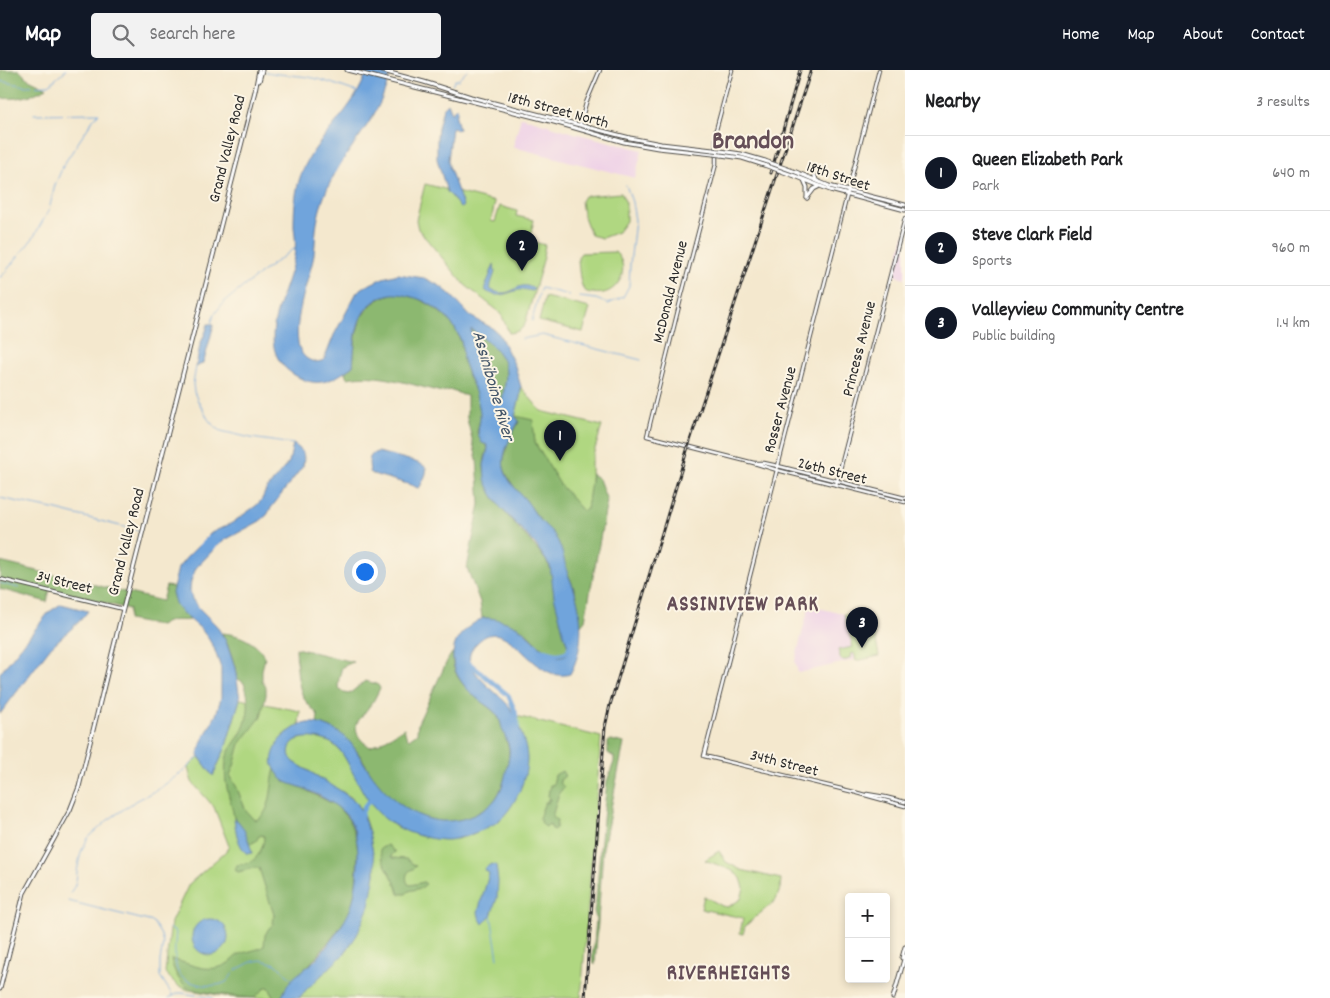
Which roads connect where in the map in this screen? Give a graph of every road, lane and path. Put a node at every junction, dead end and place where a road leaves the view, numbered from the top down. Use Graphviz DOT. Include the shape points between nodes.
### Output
graph roads {
  1 [pos="347,70"];
  2 [pos="379,70"];
  3 [pos="600,70"];
  4 [pos="732,70"];
  5 [pos="879,70"];
  6 [pos="260,71"];
  7 [pos="580,127"];
  8 [pos="714,152"];
  9 [pos="765,163"];
  10 [pos="807,172"];
  11 [pos="814,173"];
  12 [pos="796,174"];
  13 [pos="802,174"];
  14 [pos="803,180"];
  15 [pos="819,184"];
  16 [pos="848,193"];
  17 [pos="905,205"];
  18 [pos="905,210"];
  19 [pos="905,218"];
  20 [pos="647,436"];
  21 [pos="754,463"];
  22 [pos="778,466"];
  23 [pos="777,470"];
  24 [pos="837,480"];
  25 [pos="836,485"];
  26 [pos="905,498"];
  27 [pos="905,502"];
  28 [pos="0,579"];
  29 [pos="123,609"];
  30 [pos="704,756"];
  31 [pos="890,800"];
  32 [pos="905,802"];
  33 [pos="905,806"];
  34 [pos="905,947"];
  35 [pos="905,956"];
  36 [pos="897,984"];
  37 [pos="0,989"];
  38 [pos="893,998"];
  1 -- 7 [label="main road, 18th Street North"];
  2 -- 7 [label="main road, 18th Street North"];
  3 -- 7 [label="street"];
  4 -- 8 [label="street, McDonald Avenue" via="716,130"];
  5 -- 16 [label="street, Rosser Avenue"];
  6 -- 29 [label="main road, Grand Valley Road"];
  7 -- 8 [label="main road, 18th Street North" via="630,143"];
  8 -- 9 [label="main road, 18th Street North, bridge"];
  8 -- 20 [label="street, McDonald Avenue" via="716,164"];
  9 -- 12 [label="main road, 18th Street, bridge"];
  10 -- 13 [label="main road"];
  11 -- 15 [label="main road"];
  12 -- 13 [label="main road, 18th Street"];
  12 -- 14 [label="main road, 18th Street"];
  13 -- 15 [label="main road, 18th Street"];
  14 -- 15 [label="main road, 18th Street"];
  14 -- 15 [label="main road" via="807,185 807,198"];
  15 -- 16 [label="main road, 18th Street"];
  16 -- 17 [label="main road, 18th Street"];
  16 -- 18 [label="main road, 18th Street"];
  16 -- 22 [label="street, Rosser Avenue"];
  19 -- 24 [label="street, Princess Avenue"];
  20 -- 21 [label="street, 26th Street"];
  21 -- 22 [label="street, 26th Street"];
  21 -- 23 [label="street, 26th Street"];
  22 -- 23 [label="street, Rosser Avenue"];
  22 -- 24 [label="street, 26th Street"];
  23 -- 25 [label="street, 26th Street"];
  23 -- 30 [label="street, Rosser Avenue"];
  24 -- 25 [label="street, Princess Avenue"];
  24 -- 26 [label="street, 26th Street"];
  25 -- 27 [label="street, 26th Street"];
  28 -- 29 [label="street, 34 Street"];
  29 -- 37 [label="main road, Grand Valley Road" via="78,792 24,893"];
  30 -- 31 [label="street, 34th Street"];
  31 -- 32 [label="street, 34th Street"];
  31 -- 33 [label="street, 34th Street"];
  34 -- 36 [label="main road"];
  35 -- 36 [label="main road"];
  36 -- 38 [label="main road"];
}
